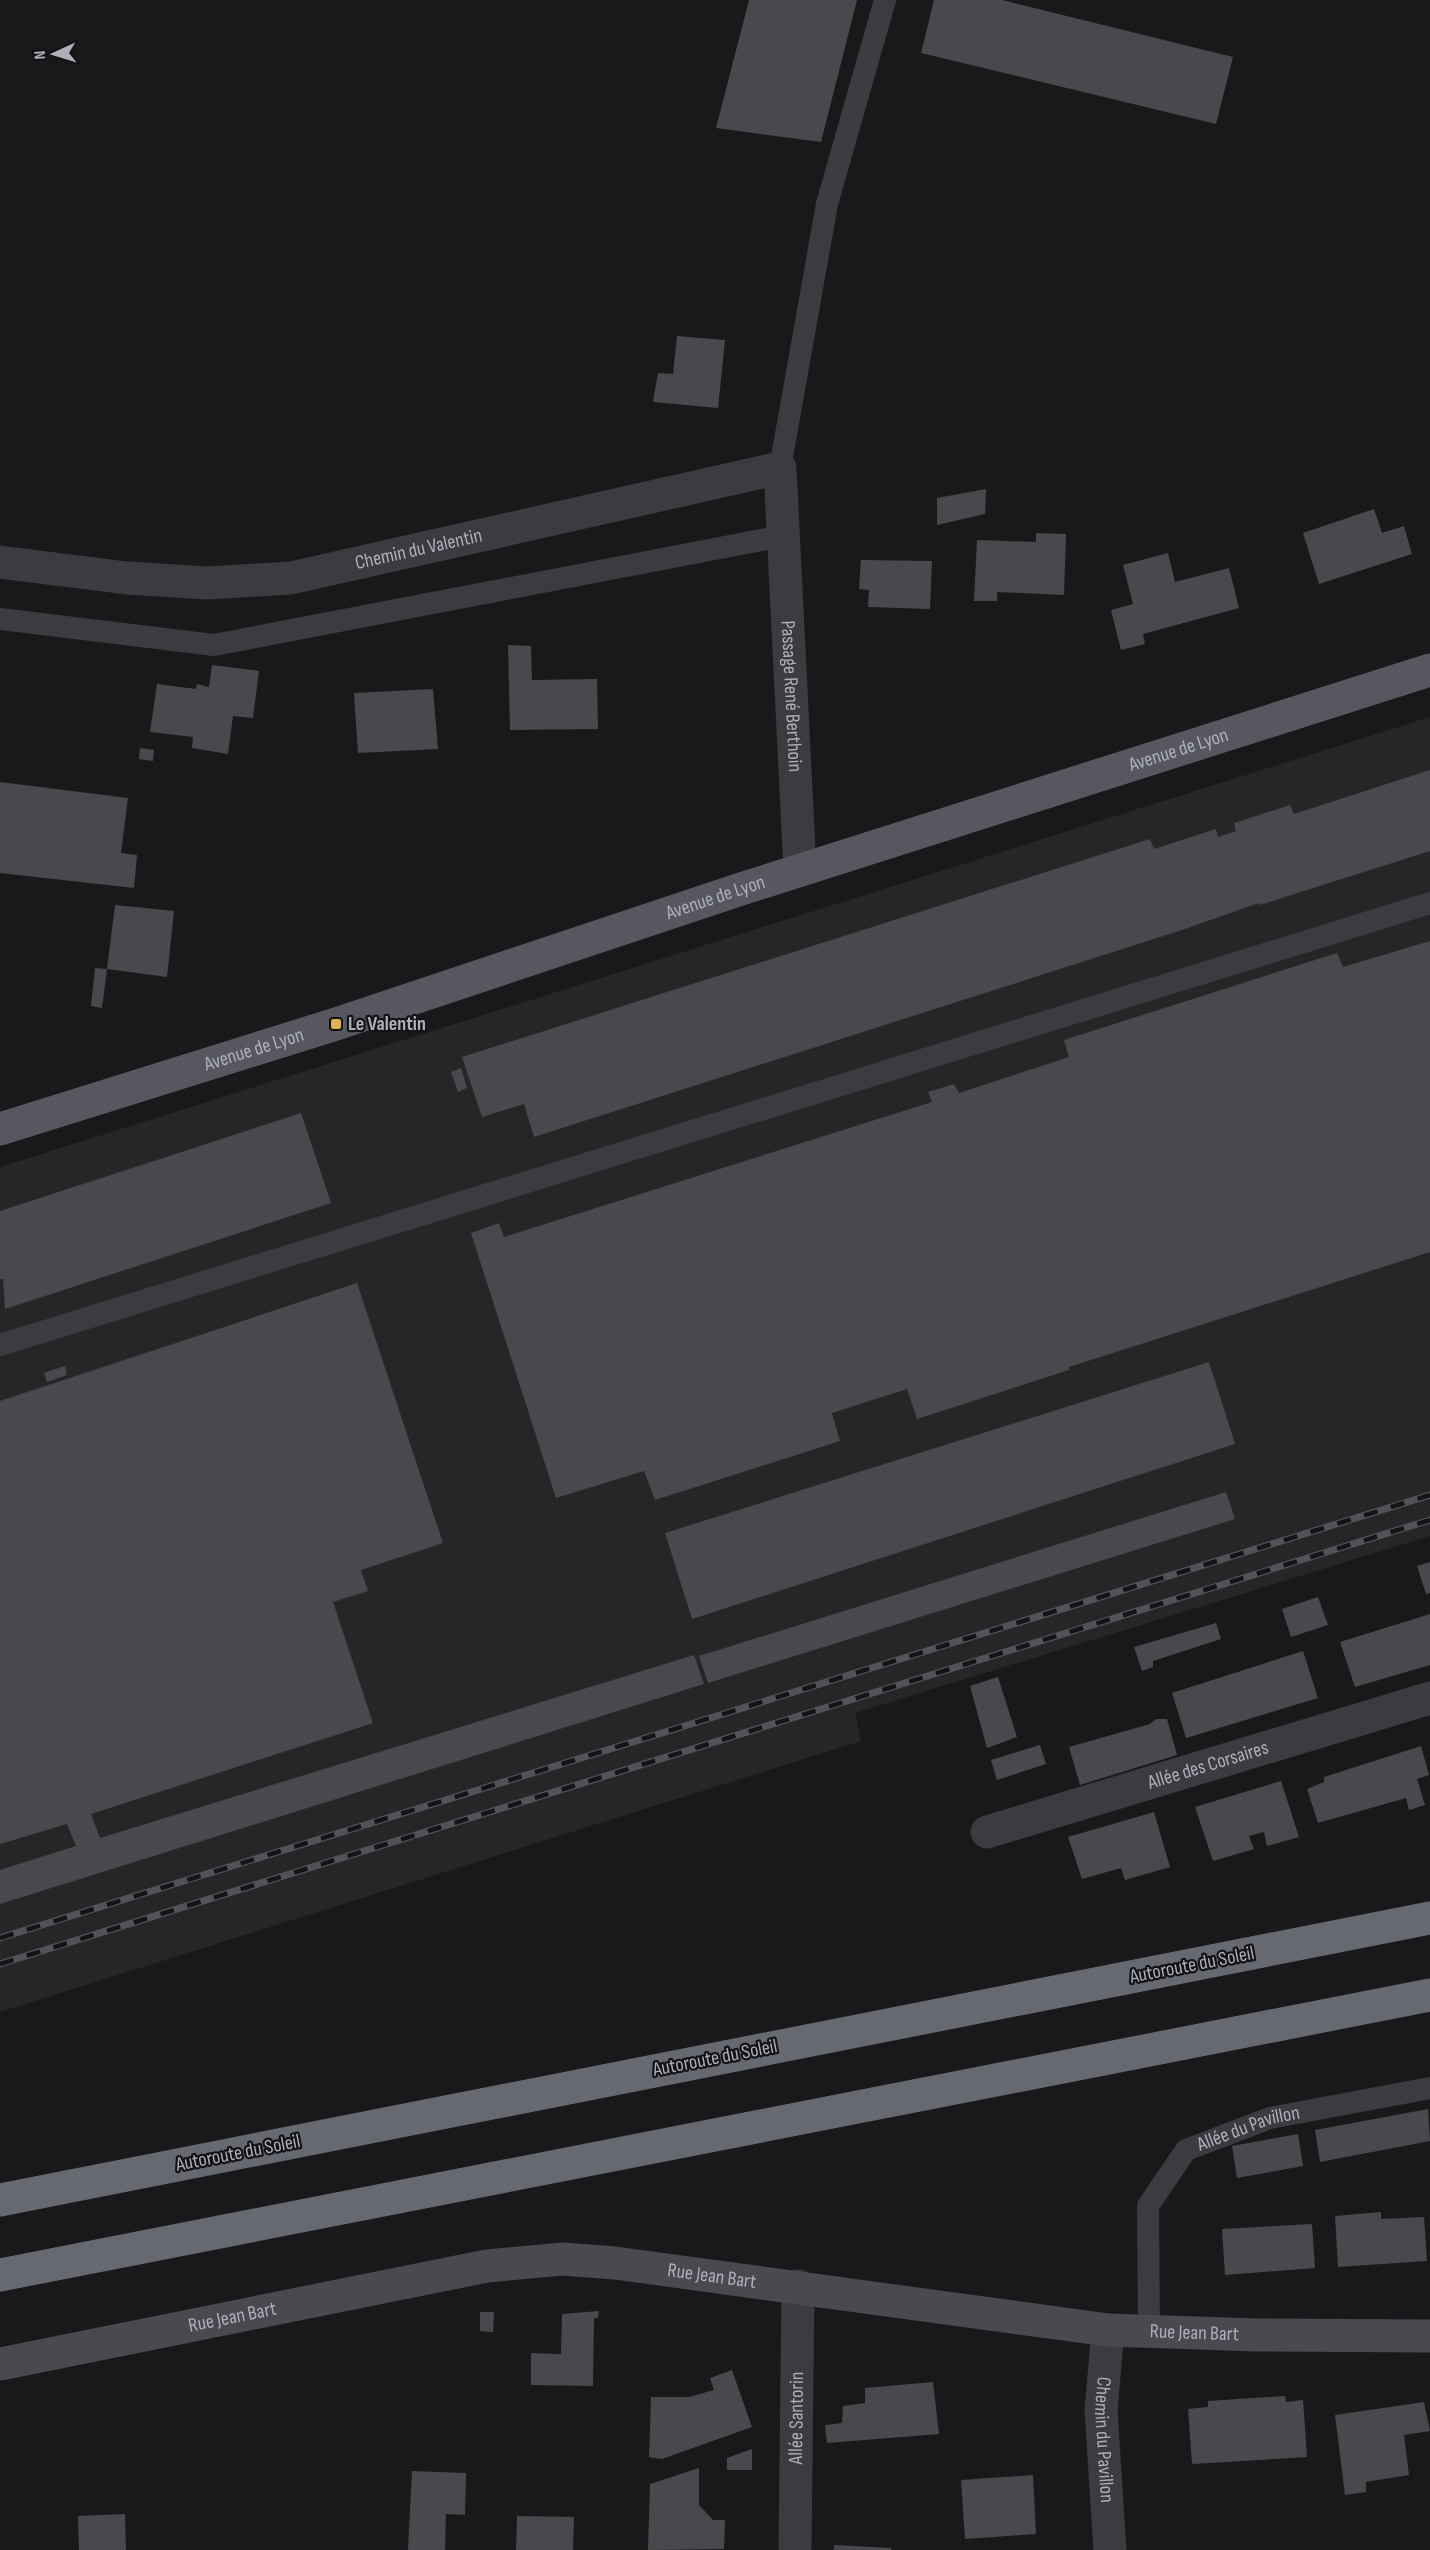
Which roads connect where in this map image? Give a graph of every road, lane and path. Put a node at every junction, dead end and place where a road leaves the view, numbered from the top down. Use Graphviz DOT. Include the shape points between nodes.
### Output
graph roads {
  1 [pos="885,0"];
  2 [pos="780,468"];
  3 [pos="781,528"];
  4 [pos="0,562"];
  5 [pos="0,619"];
  6 [pos="1430,670"];
  7 [pos="800,870"];
  8 [pos="1430,903"];
  9 [pos="0,1130"];
  10 [pos="0,1346"];
  11 [pos="1430,1698"];
  12 [pos="987,1833"];
  13 [pos="1430,1918"];
  14 [pos="1430,1995"];
  15 [pos="1430,2088"];
  16 [pos="0,2200"];
  17 [pos="0,2276"];
  18 [pos="798,2286"];
  19 [pos="1108,2330"];
  20 [pos="1149,2332"];
  21 [pos="1430,2337"];
  22 [pos="0,2364"];
  23 [pos="795,2550"];
  24 [pos="1110,2550"];
  1 -- 2 [label="lane" via="827,204"];
  2 -- 3 [label="street"];
  2 -- 4 [label="street, Chemin du Valentin" via="291,578 207,584"];
  3 -- 5 [label="lane" via="214,645"];
  3 -- 7 [label="street, Passage René Berthoin"];
  6 -- 7 [label="main road, Avenue de Lyon"];
  7 -- 9 [label="main road, Avenue de Lyon" via="336,1024"];
  8 -- 10 [label="lane"];
  11 -- 12 [label="street, Allée des Corsaires"];
  13 -- 16 [label="highway, Autoroute du Soleil"];
  14 -- 17 [label="highway"];
  15 -- 20 [label="lane, Allée du Pavillon" via="1270,2118 1186,2150 1148,2206"];
  18 -- 19 [label="street, Rue Jean Bart"];
  18 -- 22 [label="street, Rue Jean Bart" via="615,2262 562,2259 486,2266"];
  18 -- 23 [label="street, Allée Santorin"];
  19 -- 20 [label="street, Rue Jean Bart"];
  19 -- 24 [label="street, Chemin du Pavillon" via="1101,2410"];
  20 -- 21 [label="street, Rue Jean Bart"];
}
